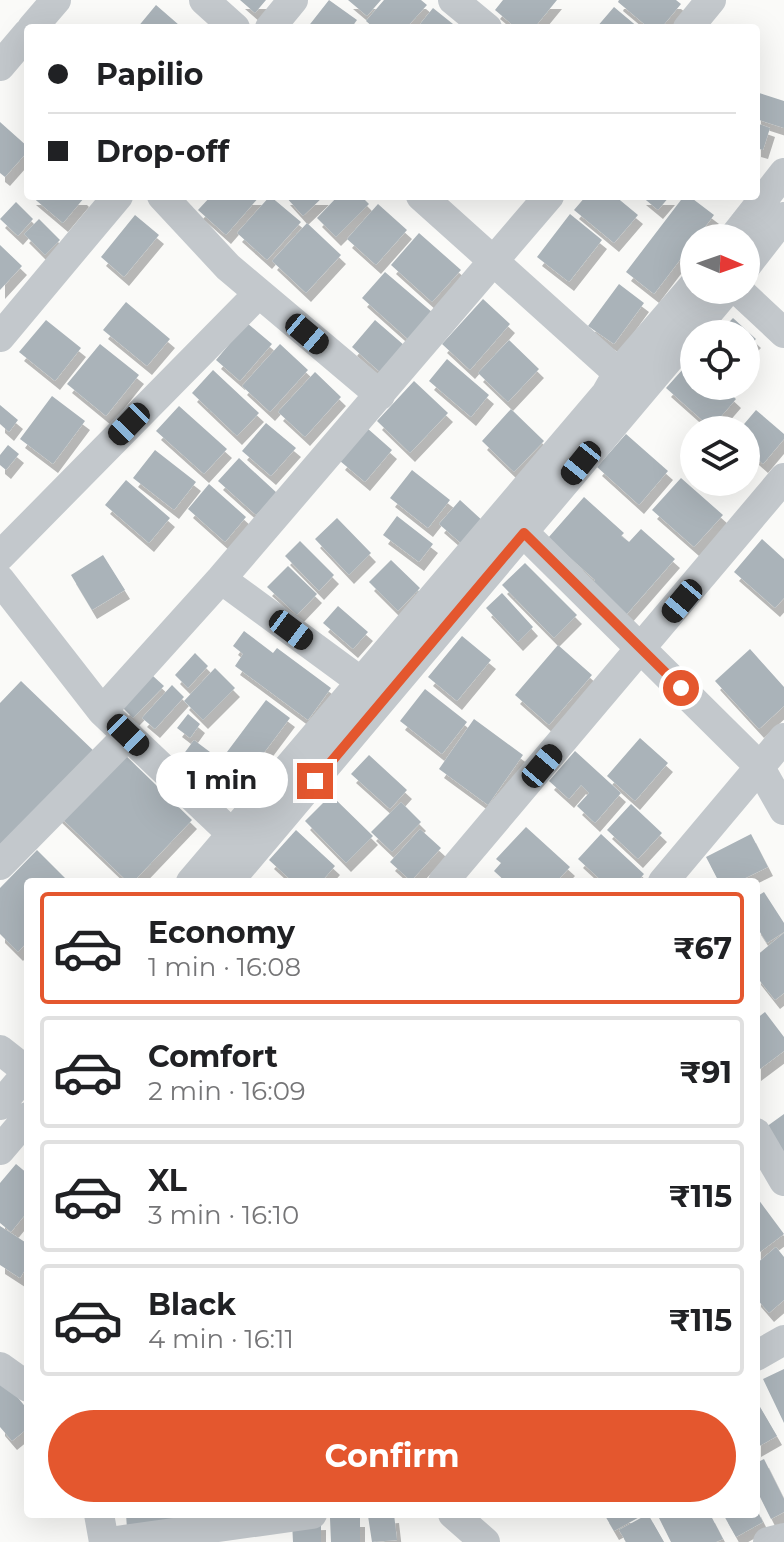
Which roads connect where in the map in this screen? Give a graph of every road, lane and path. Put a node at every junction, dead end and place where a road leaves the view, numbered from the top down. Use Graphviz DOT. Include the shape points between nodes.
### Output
graph roads {
  1 [pos="56,0"];
  2 [pos="204,0"];
  3 [pos="293,0"];
  4 [pos="453,0"];
  5 [pos="711,0"];
  6 [pos="38,24"];
  7 [pos="231,24"];
  8 [pos="273,24"];
  9 [pos="482,24"];
  10 [pos="691,24"];
  11 [pos="784,173"];
  12 [pos="115,200"];
  13 [pos="166,200"];
  14 [pos="425,200"];
  15 [pos="546,200"];
  16 [pos="784,217"];
  17 [pos="744,224"];
  18 [pos="760,248"];
  19 [pos="494,262"];
  20 [pos="259,293"];
  21 [pos="680,301"];
  22 [pos="715,304"];
  23 [pos="753,304"];
  24 [pos="784,333"];
  25 [pos="0,337"];
  26 [pos="618,373"];
  27 [pos="380,395"];
  28 [pos="784,478"];
  29 [pos="512,525"];
  30 [pos="0,556"];
  31 [pos="221,579"];
  32 [pos="0,580"];
  33 [pos="641,649"];
  34 [pos="360,681"];
  35 [pos="102,711"];
  36 [pos="128,735"];
  37 [pos="784,738"];
  38 [pos="759,766"];
  39 [pos="784,810"];
  40 [pos="232,834"];
  41 [pos="0,865"];
  42 [pos="194,878"];
  43 [pos="231,878"];
  44 [pos="446,878"];
  45 [pos="666,878"];
  46 [pos="0,1050"];
  47 [pos="24,1069"];
  48 [pos="24,1077"];
  49 [pos="0,1105"];
  50 [pos="760,1140"];
  51 [pos="784,1181"];
  52 [pos="784,1340"];
  53 [pos="760,1354"];
  54 [pos="0,1367"];
  55 [pos="24,1384"];
  56 [pos="100,1518"];
  57 [pos="283,1518"];
  58 [pos="458,1518"];
  59 [pos="784,1538"];
  60 [pos="107,1542"];
  61 [pos="485,1542"];
  62 [pos="768,1542"];
  1 -- 6 [label="street"];
  2 -- 7 [label="street"];
  3 -- 8 [label="street"];
  4 -- 9 [label="street"];
  5 -- 10 [label="street"];
  11 -- 17 [label="street"];
  12 -- 25 [label="street"];
  13 -- 20 [label="street"];
  14 -- 19 [label="street"];
  15 -- 19 [label="street"];
  16 -- 18 [label="street"];
  19 -- 26 [label="street"];
  19 -- 27 [label="street"];
  20 -- 27 [label="street"];
  20 -- 30 [label="street"];
  21 -- 26 [label="street"];
  22 -- 29 [label="street"];
  23 -- 24 [label="street"];
  26 -- 29 [label="street"];
  27 -- 31 [label="street"];
  28 -- 33 [label="street"];
  29 -- 33 [label="street"];
  29 -- 34 [label="street"];
  29 -- 43 [label="street"];
  31 -- 34 [label="street"];
  31 -- 35 [label="street"];
  32 -- 35 [label="street"];
  33 -- 38 [label="street"];
  33 -- 44 [label="street"];
  34 -- 40 [label="street"];
  35 -- 36 [label="street"];
  36 -- 40 [label="street"];
  36 -- 41 [label="street"];
  37 -- 38 [label="street"];
  38 -- 39 [label="street"];
  38 -- 45 [label="street"];
  40 -- 42 [label="street"];
  46 -- 47 [label="street"];
  48 -- 49 [label="street"];
  50 -- 51 [label="street"];
  52 -- 53 [label="street"];
  54 -- 55 [label="street"];
  56 -- 60 [label="street"];
  57 -- 60 [label="street"];
  58 -- 61 [label="street"];
  59 -- 62 [label="street"];
}
